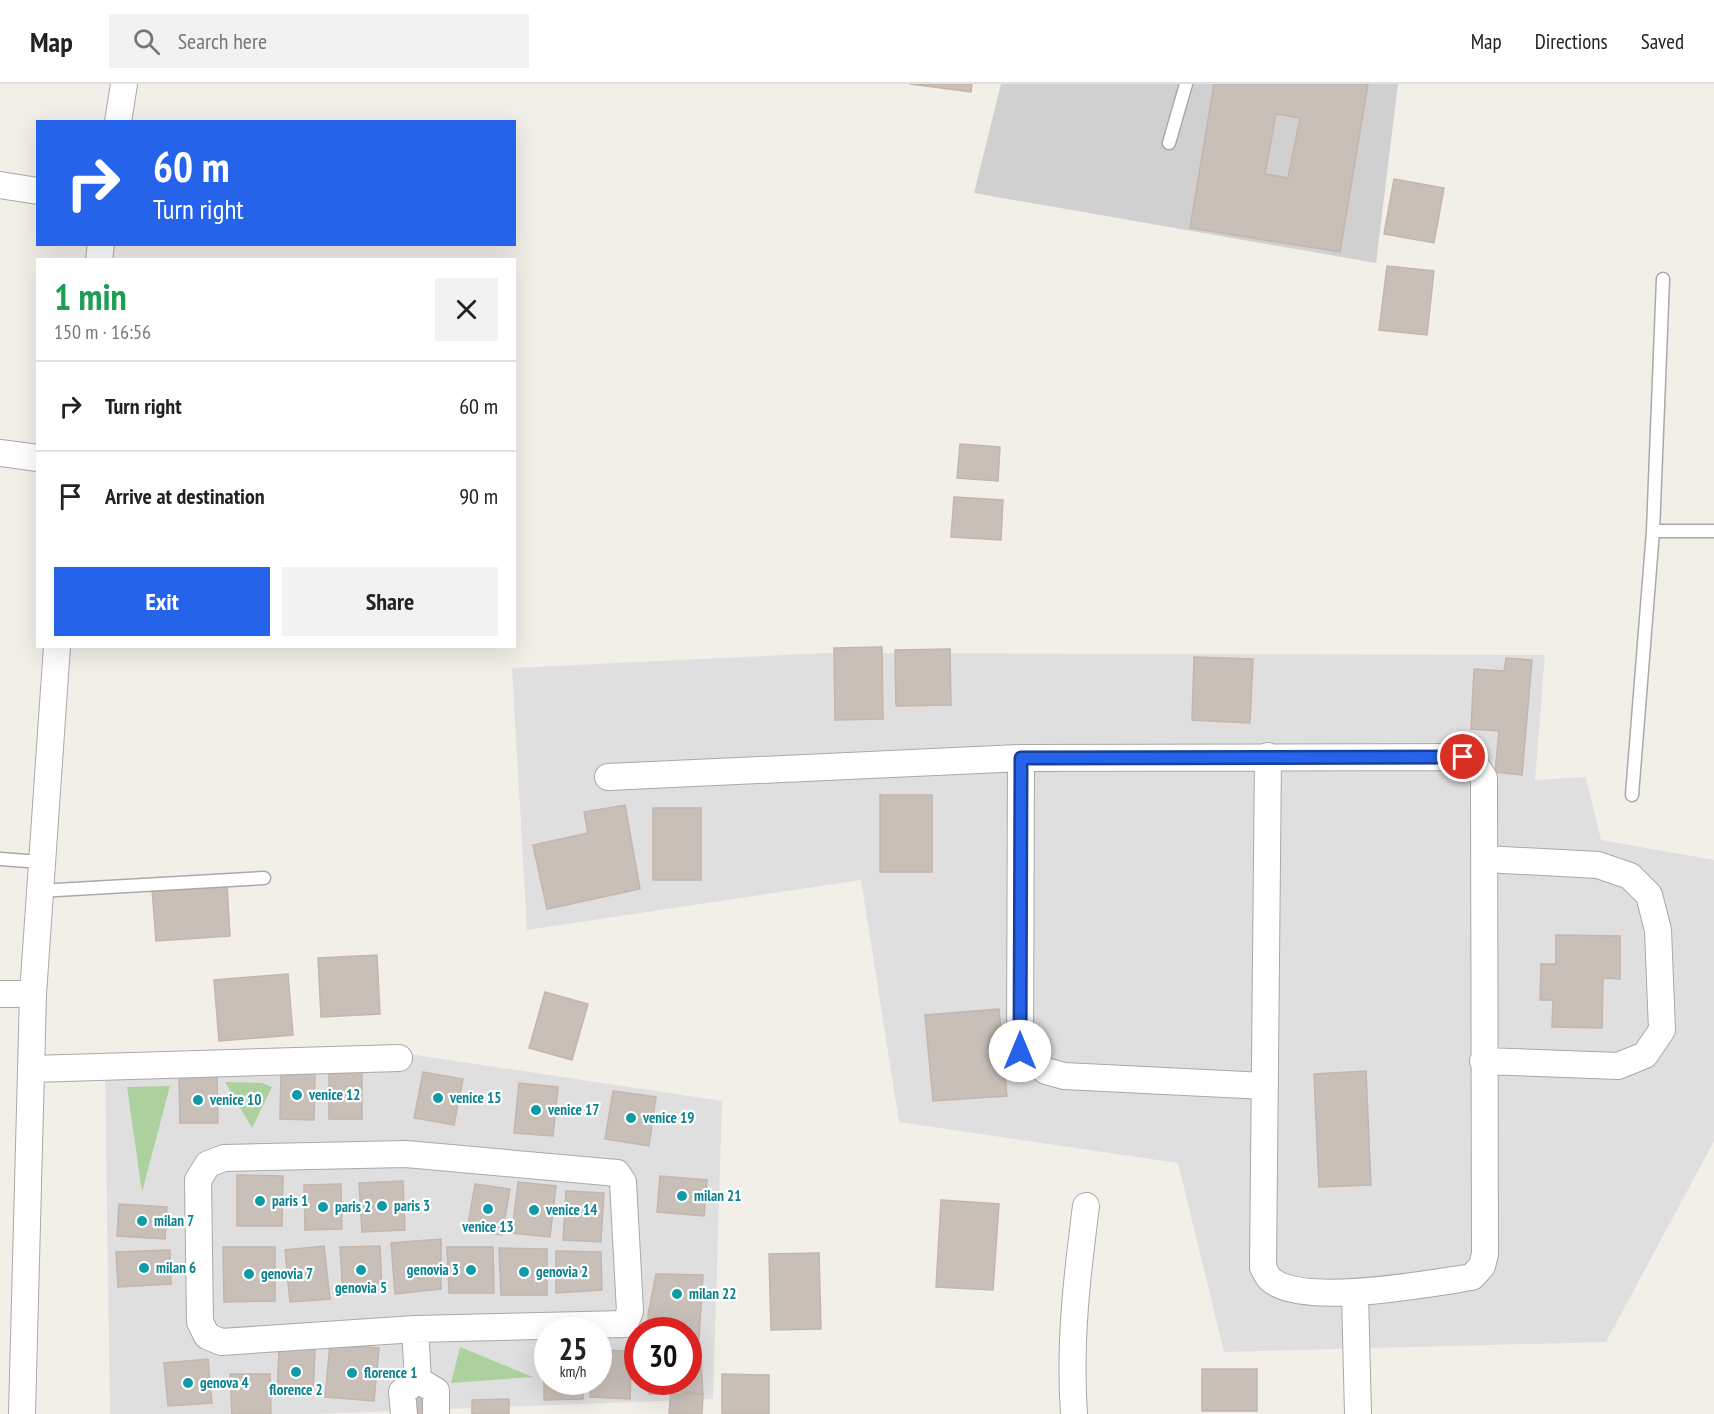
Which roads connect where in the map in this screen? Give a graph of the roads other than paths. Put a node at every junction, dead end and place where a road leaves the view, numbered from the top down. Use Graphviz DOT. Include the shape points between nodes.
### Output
graph roads {
  1 [pos="124,84"];
  2 [pos="1186,84"];
  3 [pos="118,120"];
  4 [pos="1169,143"];
  5 [pos="0,184"];
  6 [pos="36,191"];
  7 [pos="1664,279"];
  8 [pos="0,453"];
  9 [pos="36,458"];
  10 [pos="1653,531"];
  11 [pos="1714,531"];
  12 [pos="57,648"];
  13 [pos="1268,756"];
  14 [pos="1021,758"];
  15 [pos="608,777"];
  16 [pos="1632,795"];
  17 [pos="1485,859"];
  18 [pos="0,860"];
  19 [pos="41,862"];
  20 [pos="264,878"];
  21 [pos="39,891"];
  22 [pos="0,994"];
  23 [pos="33,994"];
  24 [pos="399,1058"];
  25 [pos="1483,1061"];
  26 [pos="32,1069"];
  27 [pos="1265,1086"];
  28 [pos="1086,1206"];
  29 [pos="1355,1294"];
  30 [pos="415,1329"];
  31 [pos="418,1380"];
  32 [pos="22,1414"];
  33 [pos="404,1414"];
  34 [pos="436,1414"];
  35 [pos="1074,1414"];
  36 [pos="1358,1414"];
  1 -- 3 [label="street"];
  2 -- 4 [label="lane"];
  5 -- 6 [label="street"];
  7 -- 10 [label="lane"];
  8 -- 9 [label="street"];
  10 -- 11 [label="lane"];
  10 -- 16 [label="lane"];
  12 -- 19 [label="street"];
  13 -- 14 [label="street"];
  13 -- 17 [label="street" via="1463,757 1475,764 1484,778"];
  13 -- 27 [label="street"];
  14 -- 15 [label="street"];
  14 -- 27 [label="street" via="1020,1051 1046,1071 1064,1076"];
  17 -- 25 [label="street"];
  17 -- 25 [label="street" via="1598,865 1630,876 1648,895 1658,930 1662,1030 1645,1055 1618,1066"];
  18 -- 19 [label="lane"];
  19 -- 21 [label="street"];
  20 -- 21 [label="lane"];
  21 -- 23 [label="street"];
  22 -- 23 [label="street"];
  23 -- 26 [label="street"];
  24 -- 26 [label="street"];
  25 -- 29 [label="street" via="1482,1266 1472,1277"];
  26 -- 32 [label="street"];
  27 -- 29 [label="street" via="1263,1267 1269,1279 1284,1288"];
  28 -- 35 [label="street" via="1074,1295"];
  29 -- 36 [label="street"];
  30 -- 30 [label="street" via="625,1324 630,1311 622,1177 617,1173 406,1154 224,1158 208,1164 198,1180 200,1322 207,1336 221,1342"];
  30 -- 31 [label="street"];
  31 -- 33 [label="street" via="402,1392"];
  31 -- 34 [label="street" via="436,1391"];
}
